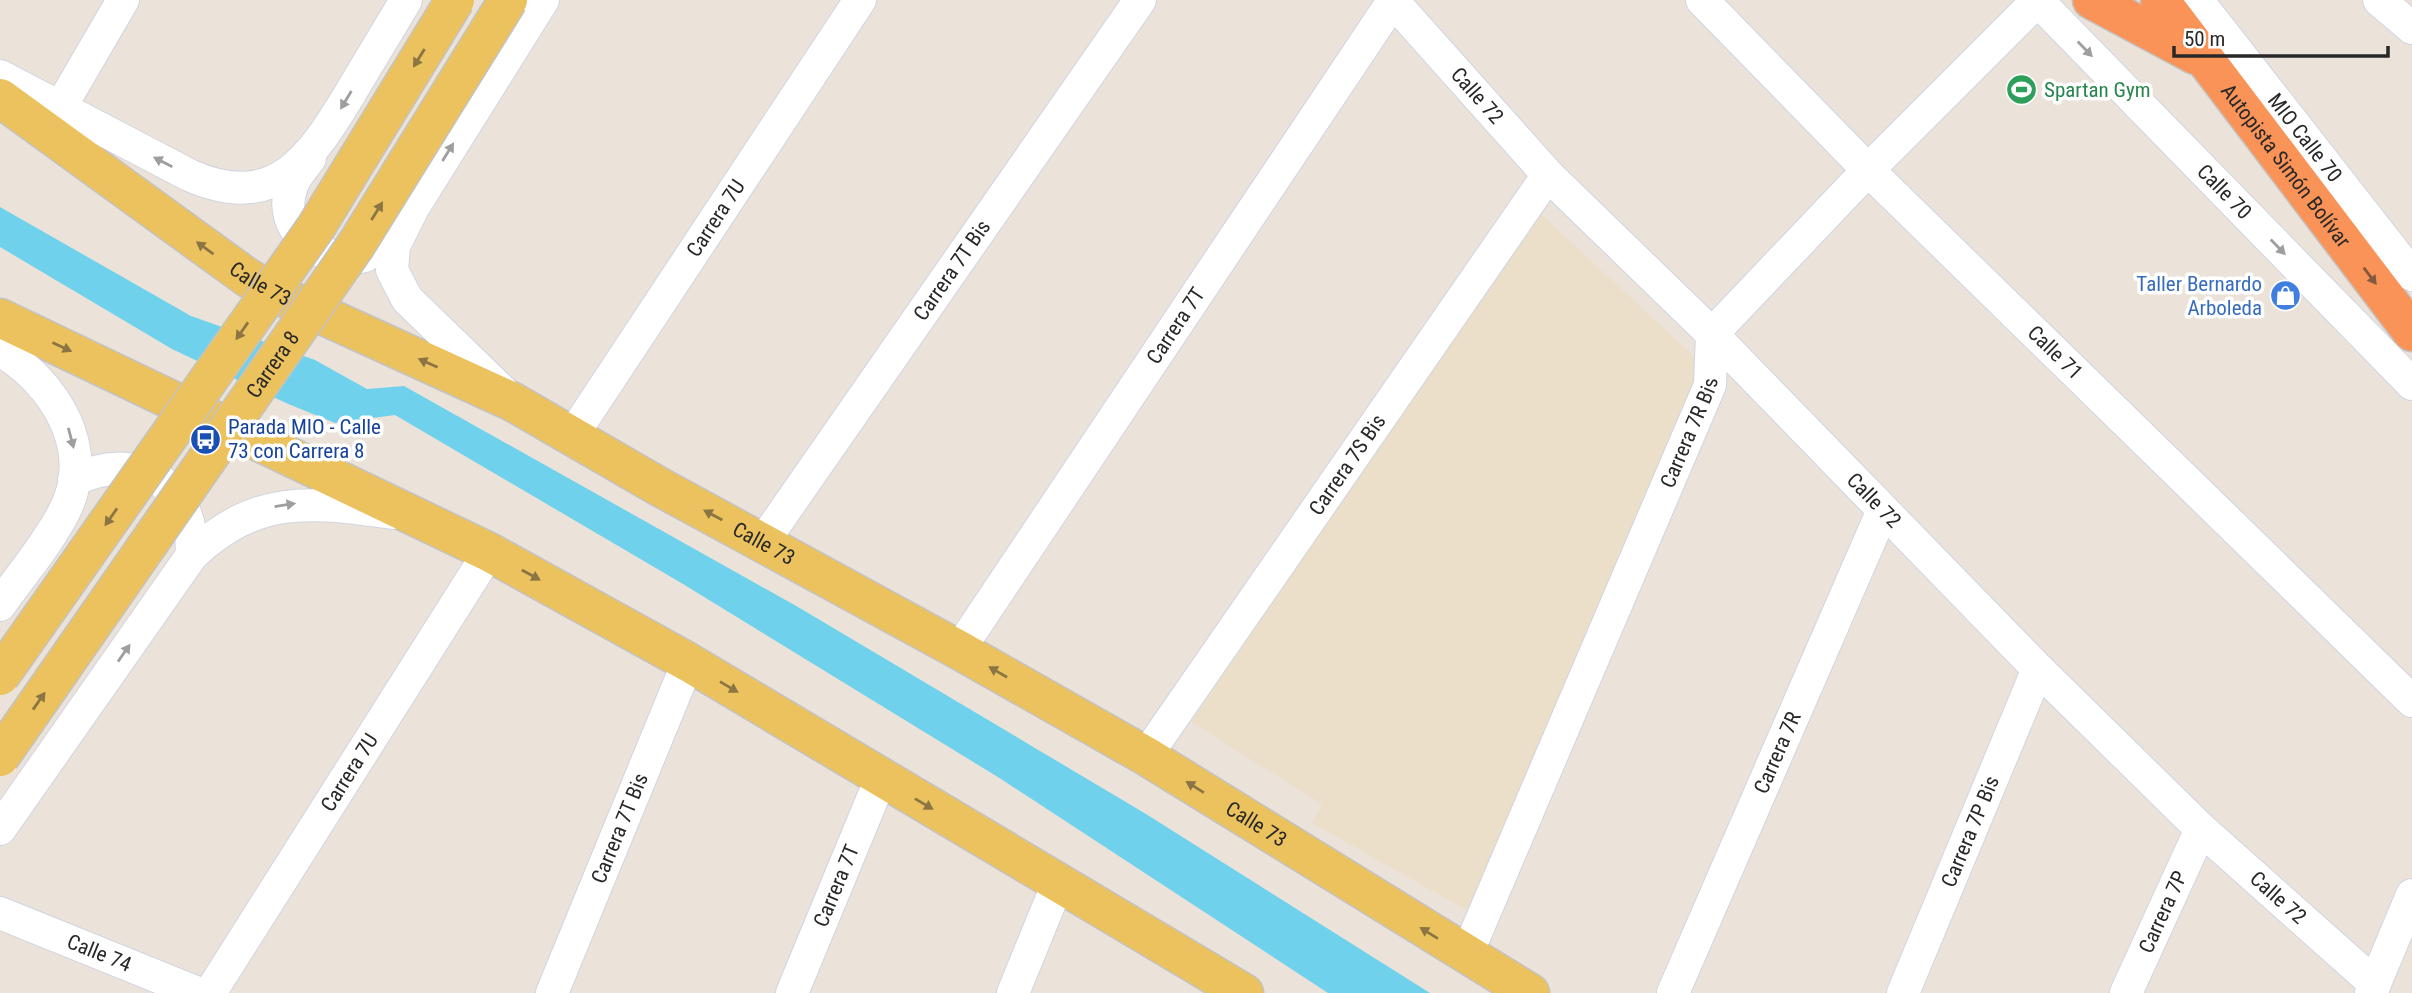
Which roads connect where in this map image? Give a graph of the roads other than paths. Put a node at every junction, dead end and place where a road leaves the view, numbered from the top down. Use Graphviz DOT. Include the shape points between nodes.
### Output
graph roads {
  1 [pos="123,0"];
  2 [pos="406,0"];
  3 [pos="455,0"];
  4 [pos="508,0"];
  5 [pos="542,0"];
  6 [pos="860,0"];
  7 [pos="1140,0"];
  8 [pos="1702,0"];
  9 [pos="2038,0"];
  10 [pos="2092,0"];
  11 [pos="2160,0"];
  12 [pos="2197,0"];
  13 [pos="2379,0"];
  14 [pos="1392,1"];
  15 [pos="2412,27"];
  16 [pos="2212,65"];
  17 [pos="0,76"];
  18 [pos="0,98"];
  19 [pos="60,108"];
  20 [pos="318,146"];
  21 [pos="1868,170"];
  22 [pos="1548,175"];
  23 [pos="413,208"];
  24 [pos="2412,275"];
  25 [pos="0,318"];
  26 [pos="2412,332"];
  27 [pos="1712,334"];
  28 [pos="0,350"];
  29 [pos="2412,384"];
  30 [pos="513,402"];
  31 [pos="572,436"];
  32 [pos="75,480"];
  33 [pos="1883,510"];
  34 [pos="412,515"];
  35 [pos="763,542"];
  36 [pos="489,552"];
  37 [pos="192,555"];
  38 [pos="0,605"];
  39 [pos="959,650"];
  40 [pos="688,662"];
  41 [pos="2038,669"];
  42 [pos="0,676"];
  43 [pos="2412,701"];
  44 [pos="1146,756"];
  45 [pos="0,757"];
  46 [pos="881,778"];
  47 [pos="0,829"];
  48 [pos="2201,829"];
  49 [pos="1058,883"];
  50 [pos="2412,895"];
  51 [pos="0,913"];
  52 [pos="1466,956"];
  53 [pos="2373,988"];
  54 [pos="1239,992"];
  55 [pos="198,993"];
  56 [pos="211,993"];
  57 [pos="552,993"];
  58 [pos="792,993"];
  59 [pos="1013,993"];
  60 [pos="1530,993"];
  61 [pos="1673,993"];
  62 [pos="1903,993"];
  63 [pos="2126,993"];
  1 -- 19 [label="street"];
  2 -- 20 [label="street, one-way"];
  3 -- 42 [label="main road, one-way, bridge" via="316,227"];
  45 -- 4 [label="main road, Carrera 8, one-way, bridge" via="356,245"];
  23 -- 5 [label="street, one-way"];
  6 -- 31 [label="street, Carrera 7U"];
  7 -- 35 [label="street, Carrera 7T Bis"];
  8 -- 21 [label="street, Calle 71"];
  9 -- 21 [label="street"];
  9 -- 29 [label="street, Calle 70, one-way"];
  10 -- 16 [label="highway"];
  11 -- 16 [label="highway, Autopista Simón Bolívar"];
  12 -- 24 [label="street, MIO Calle 70"];
  13 -- 15 [label="street"];
  14 -- 22 [label="street, Calle 72"];
  14 -- 39 [label="street, Carrera 7T"];
  16 -- 26 [label="highway, Autopista Simón Bolívar, one-way"];
  17 -- 19 [label="street"];
  30 -- 18 [label="main road, Calle 73, one-way" via="248,278"];
  20 -- 19 [label="street, one-way" via="275,180 247,188 219,187"];
  20 -- 23 [label="street" via="291,186 289,203 299,233 309,246 338,259 370,255 384,246"];
  21 -- 27 [label="street"];
  21 -- 43 [label="street, Calle 71"];
  22 -- 27 [label="street, Calle 72"];
  22 -- 44 [label="street, Carrera 7S Bis"];
  23 -- 30 [label="street" via="391,257 397,284"];
  25 -- 34 [label="main road, one-way"];
  27 -- 33 [label="street, Calle 72"];
  27 -- 52 [label="street, Carrera 7R Bis" via="1710,385"];
  28 -- 32 [label="street, one-way" via="35,375 57,402 70,433"];
  30 -- 31 [label="main road, Calle 73"];
  35 -- 31 [label="main road, Calle 73, one-way"];
  32 -- 37 [label="street" via="97,469 122,467 147,472 169,486 184,506 193,530"];
  32 -- 38 [label="street" via="65,512"];
  33 -- 41 [label="street, Calle 72"];
  33 -- 61 [label="street, Carrera 7R"];
  34 -- 36 [label="main road"];
  37 -- 34 [label="street, one-way" via="240,519 289,504 319,503"];
  35 -- 39 [label="main road, Calle 73"];
  36 -- 40 [label="main road, one-way"];
  36 -- 56 [label="street, Carrera 7U"];
  47 -- 37 [label="street, one-way"];
  44 -- 39 [label="main road, Calle 73, one-way"];
  40 -- 46 [label="main road, one-way"];
  40 -- 57 [label="street, Carrera 7T Bis"];
  41 -- 48 [label="street, Calle 72"];
  41 -- 62 [label="street, Carrera 7P Bis"];
  52 -- 44 [label="main road, Calle 73, one-way"];
  46 -- 49 [label="main road, one-way"];
  46 -- 58 [label="street, Carrera 7T"];
  48 -- 53 [label="street, Calle 72"];
  48 -- 63 [label="street, Carrera 7P"];
  49 -- 54 [label="main road"];
  49 -- 59 [label="street"];
  50 -- 53 [label="street"];
  51 -- 55 [label="street, Calle 74"];
  52 -- 60 [label="main road, Calle 73"];
}
